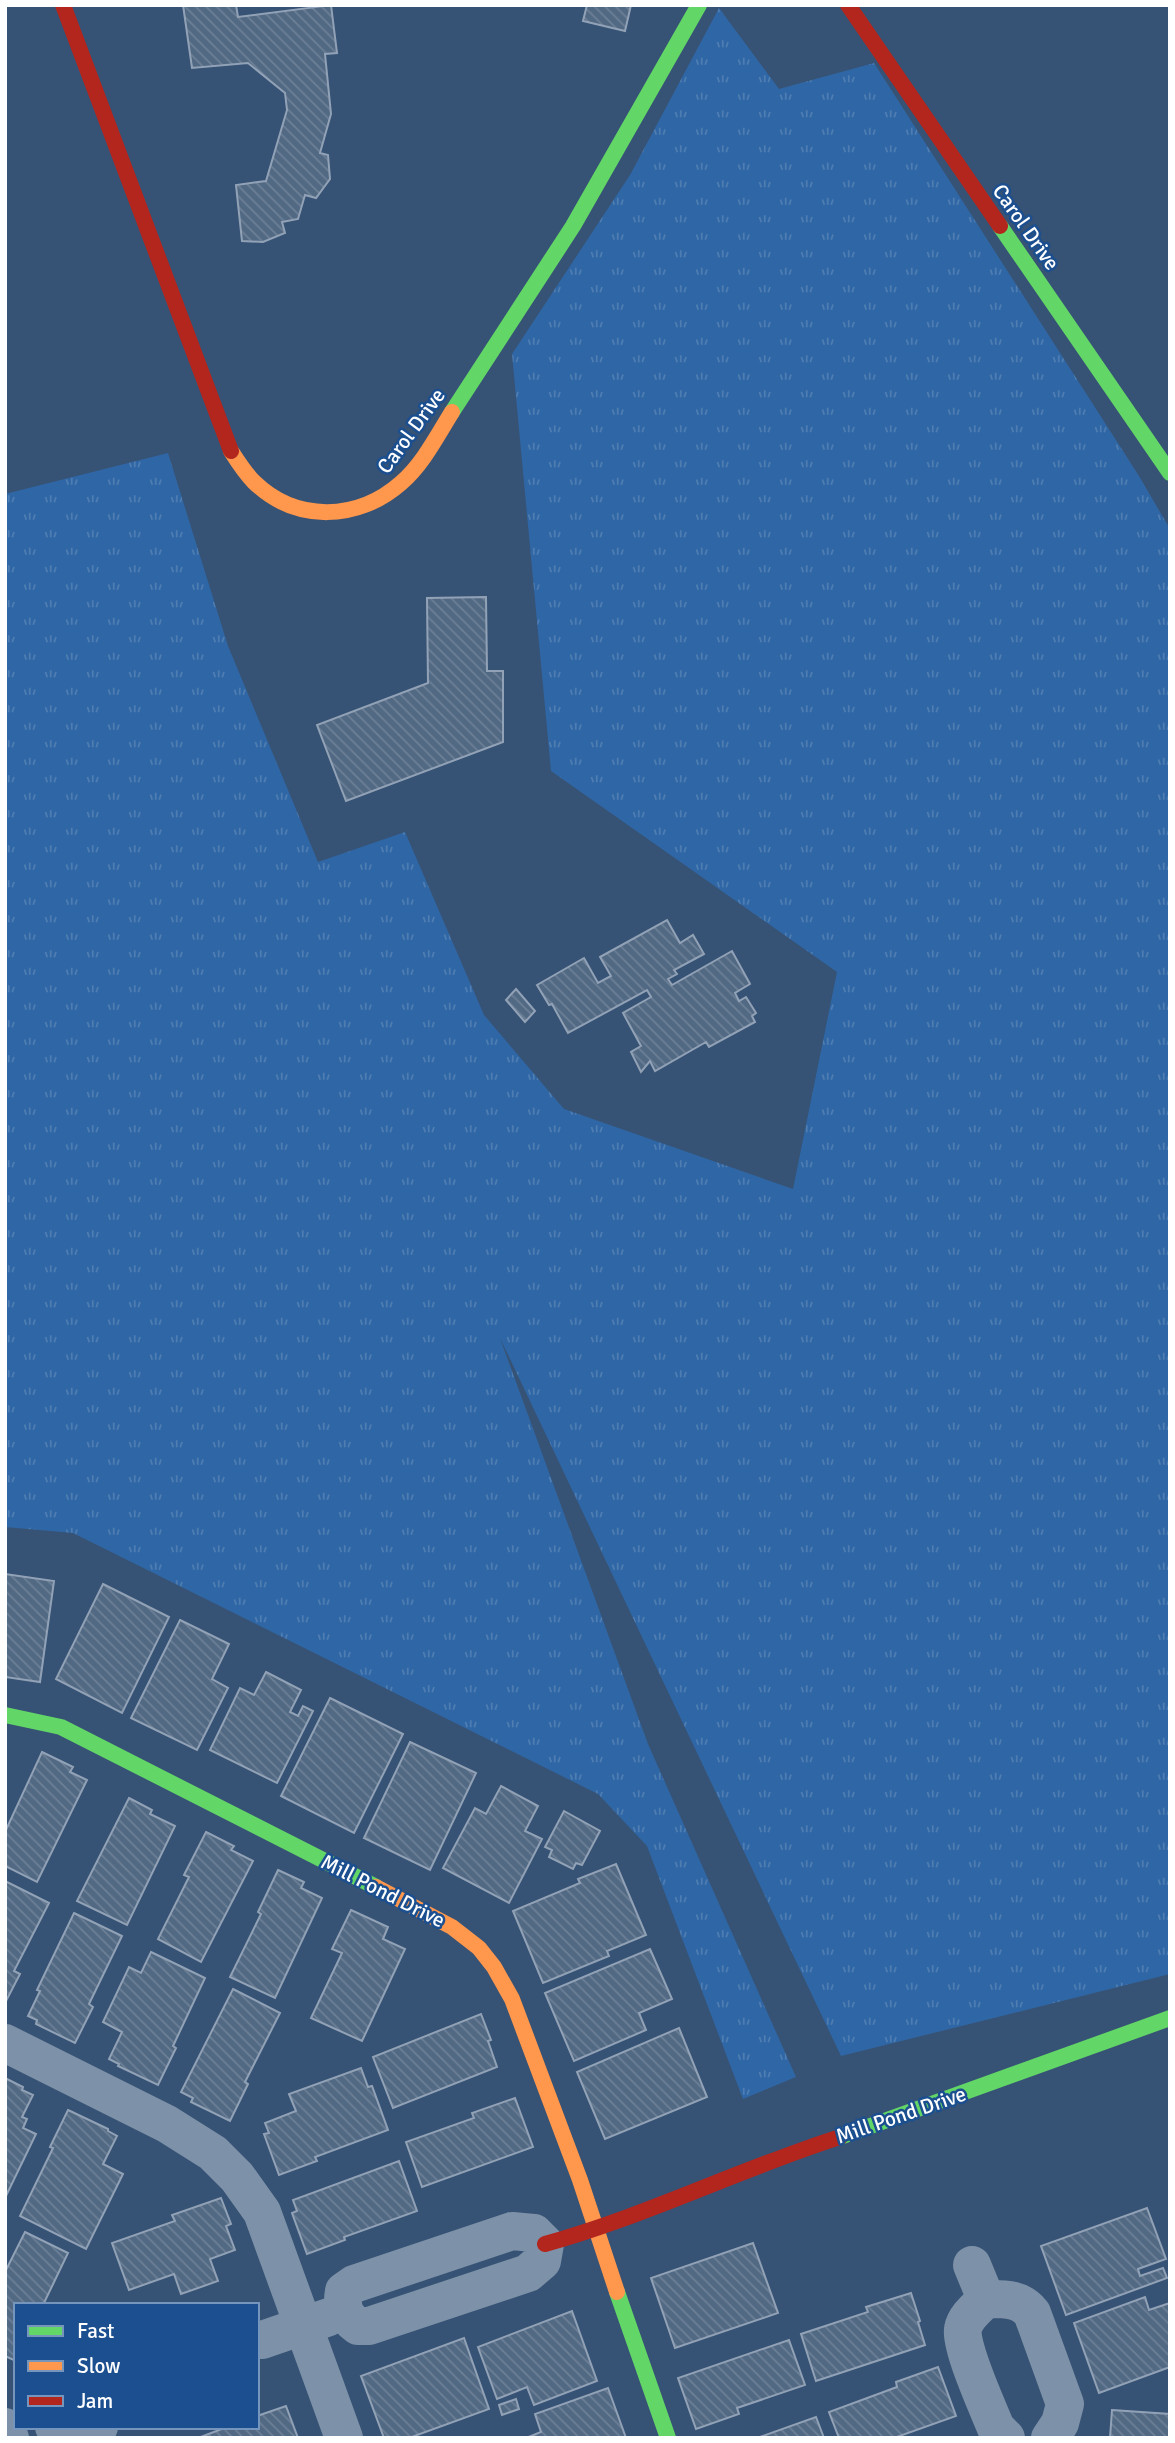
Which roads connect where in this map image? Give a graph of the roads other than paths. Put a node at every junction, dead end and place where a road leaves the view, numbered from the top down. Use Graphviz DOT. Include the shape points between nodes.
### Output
graph roads {
  1 [pos="63,5"];
  2 [pos="699,5"];
  3 [pos="848,5"];
  4 [pos="1170,474"];
  5 [pos="5,1715"];
  6 [pos="1170,2018"];
  7 [pos="5,2043"];
  8 [pos="595,2230"];
  9 [pos="545,2244"];
  10 [pos="303,2325"];
  11 [pos="259,2346"];
  12 [pos="5,2427"];
  13 [pos="43,2429"];
  14 [pos="56,2429"];
  15 [pos="94,2429"];
  16 [pos="10,2438"];
  17 [pos="26,2438"];
  18 [pos="344,2438"];
  19 [pos="668,2438"];
  20 [pos="1006,2438"];
  21 [pos="1050,2438"];
  1 -- 2 [label="street, Carol Drive" via="230,449 260,488 302,509 325,513 371,505 403,484 418,465 573,226"];
  3 -- 4 [label="street, Carol Drive"];
  5 -- 8 [label="street, Mill Pond Drive" via="61,1727 400,1899 452,1927 479,1948 512,2000"];
  6 -- 8 [label="street, Mill Pond Drive" via="786,2154"];
  7 -- 10 [label="street" via="167,2124 213,2153 262,2212"];
  8 -- 9 [label="street, Mill Pond Drive"];
  8 -- 19 [label="street, Mill Pond Drive"];
  9 -- 10 [label="street, Mill Pond Drive" via="542,2261 528,2273 369,2326 358,2326 344,2312"];
  10 -- 11 [label="street, Mill Pond Drive"];
  10 -- 18 [label="street"];
  12 -- 16 [label="street"];
  13 -- 17 [label="street"];
  14 -- 15 [label="street" via="78,2435"];
  20 -- 21 [label="street" via="996,2428 962,2330 979,2282 1025,2304 1032,2313 1065,2404"];
}
